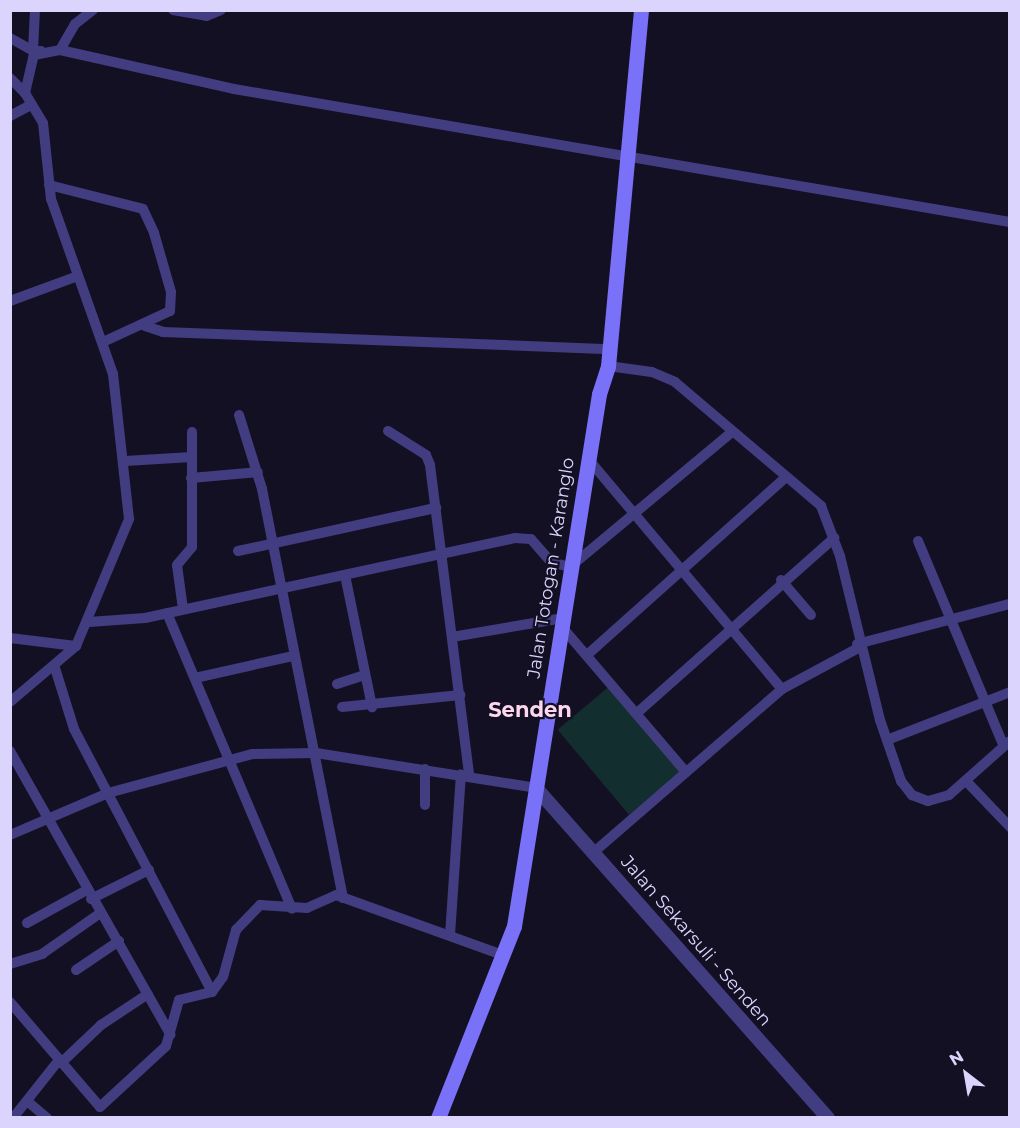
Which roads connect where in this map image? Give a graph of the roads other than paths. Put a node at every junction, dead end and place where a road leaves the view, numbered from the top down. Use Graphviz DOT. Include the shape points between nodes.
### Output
graph roads {
  1 [pos="35,10"];
  2 [pos="173,10"];
  3 [pos="221,10"];
  4 [pos="641,10"];
  5 [pos="92,11"];
  6 [pos="10,38"];
  7 [pos="60,50"];
  8 [pos="37,51"];
  9 [pos="10,78"];
  10 [pos="25,93"];
  11 [pos="31,105"];
  12 [pos="10,116"];
  13 [pos="627,155"];
  14 [pos="49,185"];
  15 [pos="1010,222"];
  16 [pos="78,276"];
  17 [pos="10,301"];
  18 [pos="145,326"];
  19 [pos="105,341"];
  20 [pos="609,357"];
  21 [pos="239,415"];
  22 [pos="388,431"];
  23 [pos="192,432"];
  24 [pos="732,432"];
  25 [pos="192,457"];
  26 [pos="589,460"];
  27 [pos="125,461"];
  28 [pos="258,472"];
  29 [pos="191,478"];
  30 [pos="785,478"];
  31 [pos="436,508"];
  32 [pos="632,516"];
  33 [pos="834,538"];
  34 [pos="918,541"];
  35 [pos="273,543"];
  36 [pos="238,551"];
  37 [pos="440,553"];
  38 [pos="570,567"];
  39 [pos="681,572"];
  40 [pos="345,575"];
  41 [pos="781,580"];
  42 [pos="283,588"];
  43 [pos="1010,604"];
  44 [pos="183,609"];
  45 [pos="167,613"];
  46 [pos="811,615"];
  47 [pos="950,620"];
  48 [pos="89,622"];
  49 [pos="562,623"];
  50 [pos="730,628"];
  51 [pos="452,637"];
  52 [pos="10,638"];
  53 [pos="76,646"];
  54 [pos="858,646"];
  55 [pos="587,655"];
  56 [pos="293,656"];
  57 [pos="55,668"];
  58 [pos="365,675"];
  59 [pos="195,678"];
  60 [pos="337,684"];
  61 [pos="782,689"];
  62 [pos="1010,692"];
  63 [pos="460,695"];
  64 [pos="10,702"];
  65 [pos="982,703"];
  66 [pos="342,707"];
  67 [pos="372,707"];
  68 [pos="637,713"];
  69 [pos="887,740"];
  70 [pos="1006,743"];
  71 [pos="10,751"];
  72 [pos="316,753"];
  73 [pos="230,758"];
  74 [pos="425,769"];
  75 [pos="686,772"];
  76 [pos="465,775"];
  77 [pos="968,783"];
  78 [pos="536,788"];
  79 [pos="108,794"];
  80 [pos="425,805"];
  81 [pos="48,819"];
  82 [pos="1010,827"];
  83 [pos="10,835"];
  84 [pos="594,852"];
  85 [pos="149,870"];
  86 [pos="89,894"];
  87 [pos="343,898"];
  88 [pos="292,909"];
  89 [pos="99,914"];
  90 [pos="27,923"];
  91 [pos="450,935"];
  92 [pos="119,941"];
  93 [pos="503,955"];
  94 [pos="10,964"];
  95 [pos="76,970"];
  96 [pos="212,992"];
  97 [pos="148,994"];
  98 [pos="10,1002"];
  99 [pos="171,1035"];
  100 [pos="60,1062"];
  101 [pos="27,1101"];
  102 [pos="101,1112"];
  103 [pos="13,1118"];
  104 [pos="47,1118"];
  105 [pos="438,1118"];
  106 [pos="828,1118"];
  1 -- 8 [label="street"];
  2 -- 3 [label="street" via="206,16"];
  4 -- 13 [label="main road, Jalan Totogan - Karanglo"];
  5 -- 7 [label="street" via="75,24"];
  6 -- 8 [label="street"];
  7 -- 8 [label="street"];
  7 -- 13 [label="street" via="234,89"];
  8 -- 10 [label="street"];
  9 -- 10 [label="street"];
  10 -- 11 [label="street"];
  11 -- 12 [label="street"];
  11 -- 14 [label="street" via="43,123"];
  13 -- 15 [label="street"];
  13 -- 20 [label="main road, Jalan Totogan - Karanglo"];
  14 -- 16 [label="street"];
  14 -- 18 [label="street" via="146,213 172,306 165,318"];
  16 -- 17 [label="street"];
  16 -- 19 [label="street"];
  18 -- 19 [label="street"];
  18 -- 20 [label="street" via="163,332"];
  19 -- 27 [label="street"];
  20 -- 24 [label="street" via="669,379"];
  20 -- 26 [label="main road, Jalan Totogan - Karanglo"];
  21 -- 28 [label="street"];
  22 -- 31 [label="street" via="429,460"];
  23 -- 25 [label="street"];
  24 -- 30 [label="street"];
  24 -- 32 [label="street"];
  25 -- 27 [label="street"];
  25 -- 29 [label="street"];
  26 -- 32 [label="street"];
  26 -- 38 [label="main road, Jalan Totogan - Karanglo"];
  27 -- 48 [label="street" via="128,526"];
  28 -- 29 [label="street"];
  28 -- 35 [label="street"];
  29 -- 44 [label="street" via="192,547 177,565"];
  30 -- 33 [label="street" via="821,506"];
  30 -- 39 [label="street"];
  31 -- 35 [label="street"];
  31 -- 37 [label="street"];
  32 -- 38 [label="street"];
  32 -- 39 [label="street"];
  33 -- 41 [label="street"];
  33 -- 54 [label="street"];
  34 -- 47 [label="street"];
  35 -- 36 [label="street"];
  35 -- 42 [label="street"];
  37 -- 38 [label="street" via="523,538 551,562"];
  37 -- 40 [label="street"];
  37 -- 51 [label="street"];
  38 -- 49 [label="main road, Jalan Totogan - Karanglo"];
  39 -- 50 [label="street"];
  39 -- 55 [label="street"];
  40 -- 42 [label="street"];
  40 -- 58 [label="street"];
  41 -- 46 [label="street"];
  41 -- 50 [label="street"];
  42 -- 44 [label="street"];
  42 -- 56 [label="street"];
  43 -- 47 [label="street"];
  44 -- 45 [label="street"];
  45 -- 48 [label="street" via="103,625"];
  45 -- 59 [label="street"];
  47 -- 54 [label="street"];
  47 -- 65 [label="street"];
  48 -- 53 [label="street"];
  49 -- 51 [label="street"];
  49 -- 55 [label="street"];
  49 -- 78 [label="main road, Jalan Totogan - Karanglo"];
  50 -- 61 [label="street"];
  50 -- 68 [label="street"];
  51 -- 63 [label="street"];
  52 -- 53 [label="street"];
  53 -- 57 [label="street"];
  54 -- 61 [label="street"];
  54 -- 69 [label="street"];
  55 -- 68 [label="street"];
  56 -- 59 [label="street"];
  56 -- 72 [label="street"];
  57 -- 64 [label="street"];
  57 -- 79 [label="street" via="74,729"];
  58 -- 60 [label="street"];
  58 -- 67 [label="street"];
  59 -- 73 [label="street"];
  61 -- 75 [label="street"];
  62 -- 65 [label="street"];
  63 -- 67 [label="street"];
  63 -- 76 [label="street"];
  65 -- 69 [label="street"];
  65 -- 70 [label="street"];
  66 -- 67 [label="street"];
  68 -- 75 [label="street"];
  69 -- 77 [label="street" via="901,781 916,798 943,798"];
  70 -- 77 [label="street"];
  71 -- 81 [label="street"];
  72 -- 73 [label="street"];
  72 -- 74 [label="street"];
  72 -- 87 [label="street"];
  73 -- 79 [label="street"];
  73 -- 88 [label="street"];
  74 -- 76 [label="street"];
  74 -- 80 [label="street"];
  75 -- 84 [label="street"];
  76 -- 78 [label="street"];
  76 -- 91 [label="street"];
  77 -- 82 [label="street"];
  78 -- 84 [label="street, Jalan Sekarsuli - Senden"];
  78 -- 93 [label="main road, Jalan Totogan - Karanglo" via="514,926"];
  79 -- 81 [label="street"];
  79 -- 85 [label="street"];
  81 -- 83 [label="street"];
  81 -- 86 [label="street"];
  84 -- 106 [label="street, Jalan Sekarsuli - Senden"];
  85 -- 86 [label="street"];
  85 -- 96 [label="street"];
  86 -- 89 [label="street"];
  86 -- 90 [label="street"];
  87 -- 88 [label="street" via="331,896"];
  87 -- 91 [label="street"];
  88 -- 96 [label="street" via="268,904 251,912 230,942 223,977"];
  89 -- 92 [label="street"];
  89 -- 94 [label="street" via="42,954"];
  91 -- 93 [label="street"];
  92 -- 95 [label="street"];
  92 -- 97 [label="street"];
  93 -- 105 [label="main road, Jalan Totogan - Karanglo"];
  96 -- 99 [label="street" via="179,1000"];
  97 -- 99 [label="street"];
  97 -- 100 [label="street" via="100,1025"];
  98 -- 100 [label="street"];
  99 -- 102 [label="street" via="160,1054"];
  100 -- 101 [label="street"];
  100 -- 102 [label="street"];
  101 -- 103 [label="street"];
  101 -- 104 [label="street"];
}
